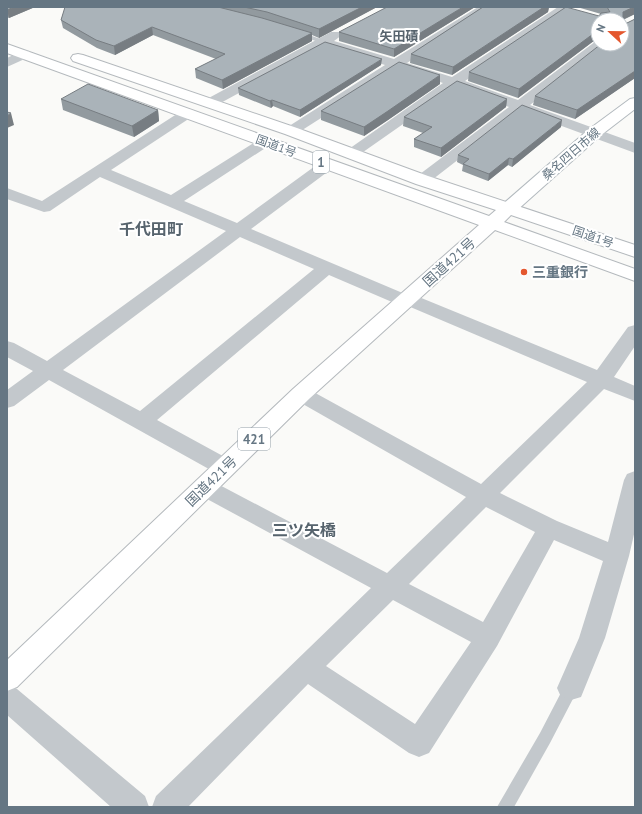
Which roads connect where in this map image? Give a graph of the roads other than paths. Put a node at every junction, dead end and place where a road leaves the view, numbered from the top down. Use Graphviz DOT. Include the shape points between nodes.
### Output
graph roads {
  1 [pos="486,7"];
  2 [pos="563,9"];
  3 [pos="350,28"];
  4 [pos="294,32"];
  5 [pos="7,33"];
  6 [pos="324,42"];
  7 [pos="7,48"];
  8 [pos="590,52"];
  9 [pos="24,54"];
  10 [pos="7,63"];
  11 [pos="395,64"];
  12 [pos="454,82"];
  13 [pos="635,102"];
  14 [pos="210,103"];
  15 [pos="519,105"];
  16 [pos="188,113"];
  17 [pos="290,131"];
  18 [pos="594,133"];
  19 [pos="265,142"];
  20 [pos="635,148"];
  21 [pos="351,154"];
  22 [pos="328,164"];
  23 [pos="99,171"];
  24 [pos="422,180"];
  25 [pos="7,193"];
  26 [pos="173,201"];
  27 [pos="509,208"];
  28 [pos="492,224"];
  29 [pos="240,230"];
  30 [pos="635,251"];
  31 [pos="327,267"];
  32 [pos="635,275"];
  33 [pos="406,300"];
  34 [pos="635,331"];
  35 [pos="7,348"];
  36 [pos="48,370"];
  37 [pos="601,380"];
  38 [pos="301,394"];
  39 [pos="635,394"];
  40 [pos="7,401"];
  41 [pos="141,422"];
  42 [pos="224,467"];
  43 [pos="635,480"];
  44 [pos="204,487"];
  45 [pos="482,495"];
  46 [pos="549,528"];
  47 [pos="617,556"];
  48 [pos="390,585"];
  49 [pos="488,638"];
  50 [pos="306,668"];
  51 [pos="7,678"];
  52 [pos="571,688"];
  53 [pos="7,698"];
  54 [pos="134,807"];
  55 [pos="167,807"];
  56 [pos="505,807"];
  1 -- 11 [label="street"];
  2 -- 12 [label="street"];
  3 -- 6 [label="street"];
  4 -- 6 [label="lane"];
  5 -- 14 [label="main road, 国道1号 / 1"];
  6 -- 11 [label="street"];
  6 -- 14 [label="street"];
  7 -- 9 [label="main road, 国道1号 / 1"];
  8 -- 15 [label="street"];
  9 -- 10 [label="street"];
  9 -- 16 [label="main road, 国道1号 / 1"];
  11 -- 12 [label="street"];
  11 -- 17 [label="street"];
  12 -- 15 [label="street"];
  12 -- 21 [label="street"];
  13 -- 18 [label="main road, 桑名四日市線"];
  14 -- 17 [label="main road, 国道1号 / 1"];
  15 -- 18 [label="street"];
  15 -- 24 [label="street"];
  16 -- 19 [label="main road, 国道1号 / 1"];
  16 -- 23 [label="street"];
  17 -- 21 [label="main road, 国道1号 / 1"];
  18 -- 20 [label="street"];
  18 -- 27 [label="main road, 桑名四日市線"];
  19 -- 22 [label="main road, 国道1号 / 1"];
  19 -- 26 [label="street"];
  21 -- 24 [label="main road, 国道1号 / 1"];
  22 -- 28 [label="main road, 国道1号 / 1"];
  22 -- 29 [label="street"];
  23 -- 25 [label="street" via="44,207"];
  23 -- 26 [label="street"];
  24 -- 27 [label="main road, 国道1号 / 1"];
  26 -- 29 [label="street"];
  27 -- 28 [label="main road, 国道421号 / 421"];
  27 -- 30 [label="main road, 国道1号 / 1"];
  28 -- 32 [label="main road, 国道1号 / 1"];
  28 -- 33 [label="main road, 国道421号 / 421"];
  29 -- 31 [label="street"];
  29 -- 36 [label="street"];
  31 -- 33 [label="street"];
  31 -- 41 [label="street"];
  33 -- 37 [label="street"];
  33 -- 38 [label="main road, 国道421号 / 421"];
  34 -- 37 [label="street"];
  35 -- 36 [label="street"];
  36 -- 40 [label="street"];
  36 -- 41 [label="street"];
  37 -- 39 [label="street"];
  37 -- 45 [label="street"];
  38 -- 42 [label="main road, 国道421号 / 421"];
  38 -- 45 [label="street"];
  41 -- 42 [label="street"];
  42 -- 44 [label="main road, 国道421号 / 421"];
  43 -- 47 [label="street"];
  44 -- 48 [label="street"];
  44 -- 51 [label="main road, 国道421号 / 421"];
  45 -- 46 [label="street"];
  45 -- 48 [label="street"];
  46 -- 47 [label="street"];
  46 -- 49 [label="street"];
  47 -- 52 [label="street" via="585,660"];
  48 -- 49 [label="street"];
  48 -- 50 [label="street"];
  49 -- 50 [label="street" via="419,743"];
  50 -- 55 [label="street"];
  52 -- 56 [label="lane" via="546,738"];
  53 -- 54 [label="street"];
}
